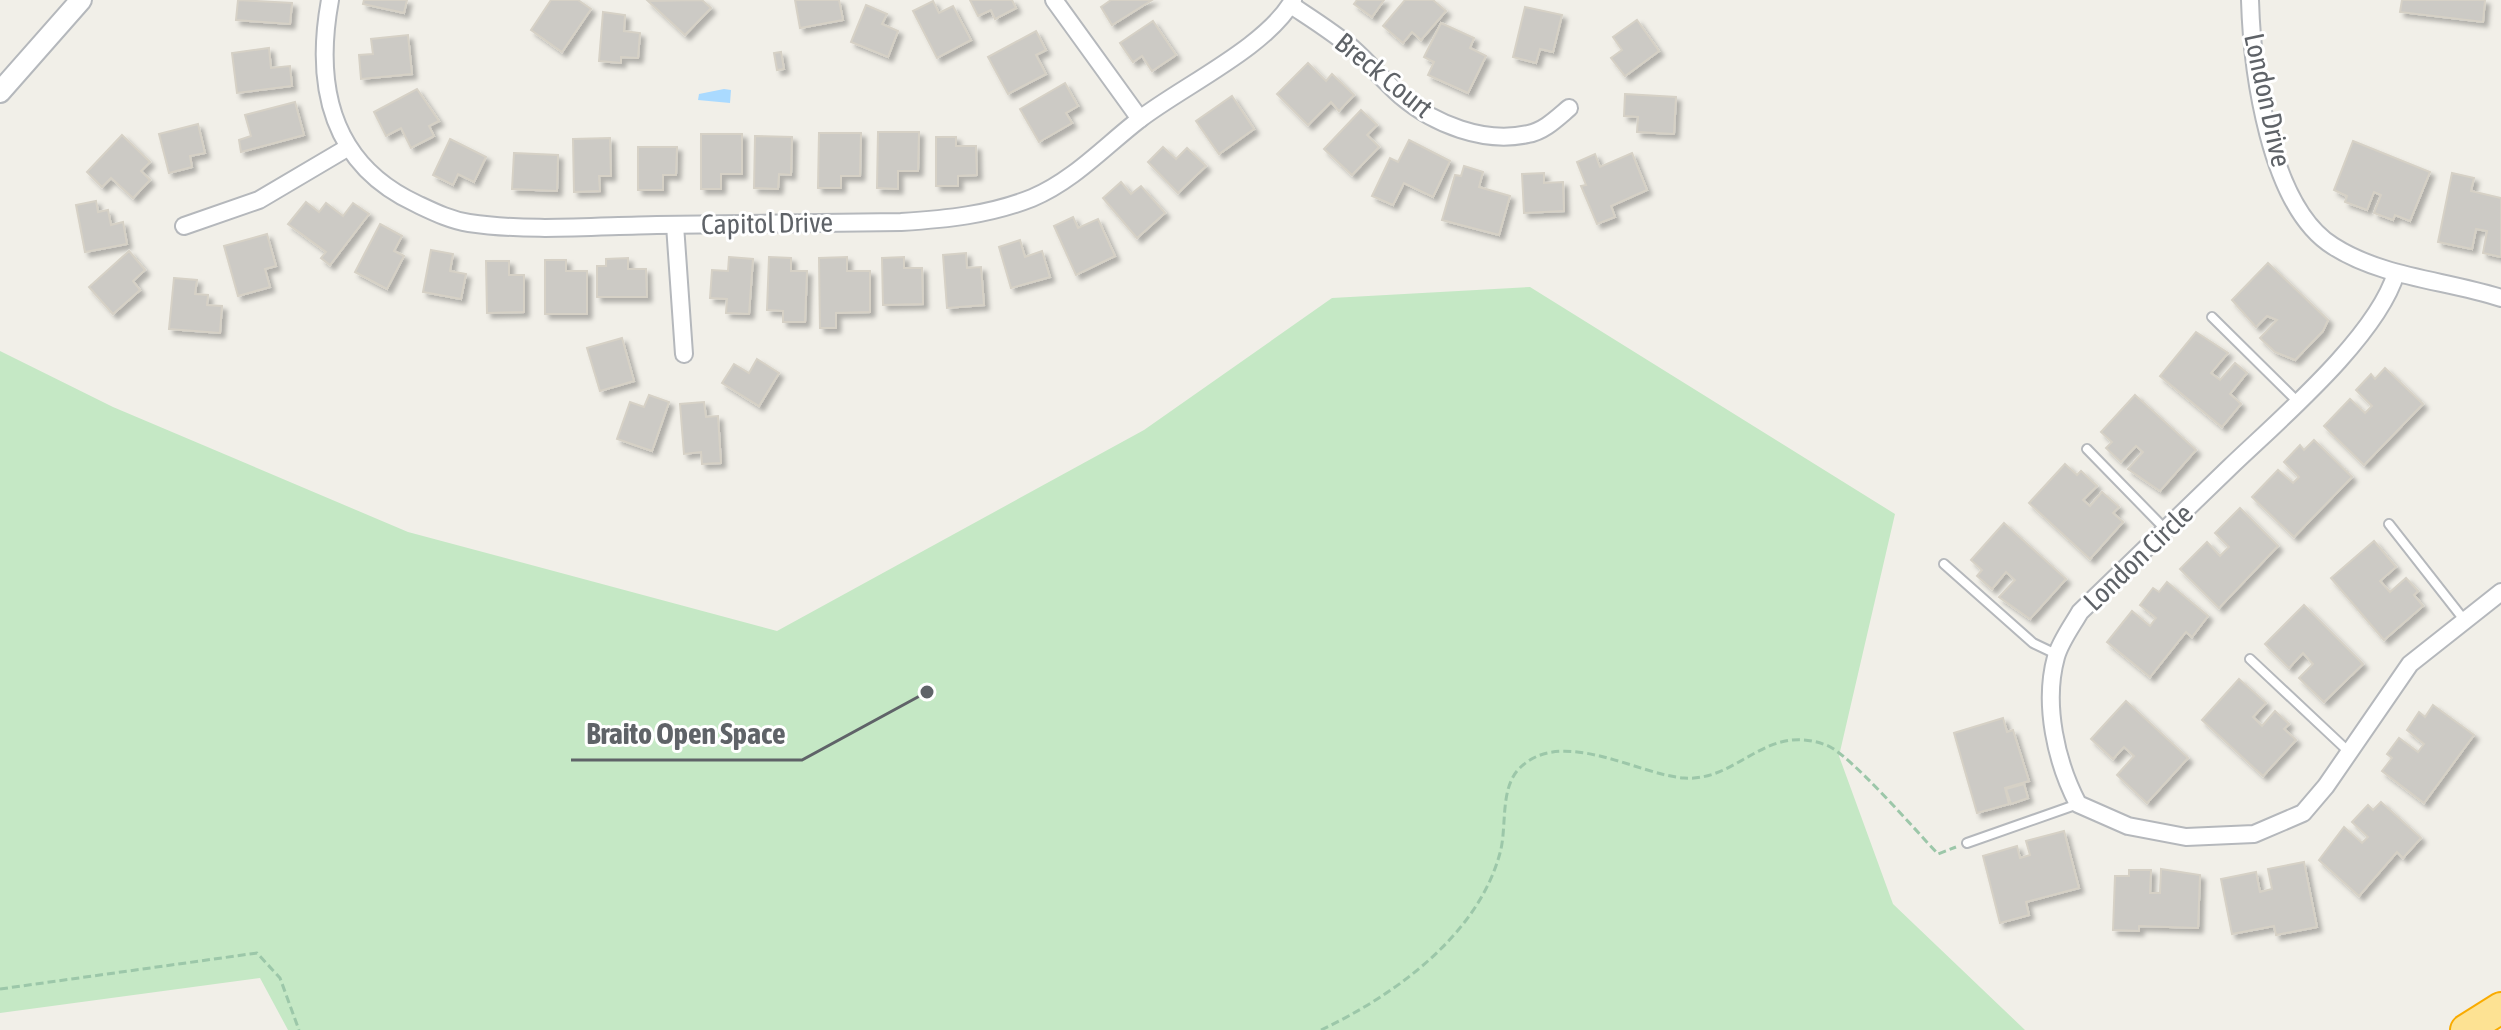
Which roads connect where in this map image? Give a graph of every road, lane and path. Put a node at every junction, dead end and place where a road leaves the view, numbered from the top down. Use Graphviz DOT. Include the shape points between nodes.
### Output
graph roads {
  1 [pos="81,0"];
  2 [pos="330,0"];
  3 [pos="1054,0"];
  4 [pos="2250,0"];
  5 [pos="1292,2"];
  6 [pos="0,92"];
  7 [pos="1569,108"];
  8 [pos="1140,119"];
  9 [pos="347,148"];
  10 [pos="675,225"];
  11 [pos="184,226"];
  12 [pos="2396,273"];
  13 [pos="2501,298"];
  14 [pos="2212,317"];
  15 [pos="684,354"];
  16 [pos="2298,402"];
  17 [pos="2087,449"];
  18 [pos="2389,524"];
  19 [pos="2165,529"];
  20 [pos="1944,564"];
  21 [pos="2501,592"];
  22 [pos="2466,621"];
  23 [pos="2056,654"];
  24 [pos="2250,659"];
  25 [pos="2348,751"];
  26 [pos="2078,804"];
  27 [pos="1967,843"];
  28 [pos="0,989"];
  29 [pos="2501,1008"];
  30 [pos="299,1030"];
  31 [pos="1321,1030"];
  32 [pos="2466,1030"];
  1 -- 6 [label="street"];
  2 -- 9 [label="street, Capitol Drive" via="324,65 331,109"];
  3 -- 8 [label="street"];
  4 -- 12 [label="street, London Drive" via="2251,43 2272,145 2296,210 2332,246"];
  5 -- 7 [label="street, Breck Court" via="1434,119 1469,132 1506,136 1548,126"];
  5 -- 8 [label="street, Capitol Drive" via="1248,45"];
  8 -- 10 [label="street, Capitol Drive" via="1089,163 1036,196 999,210 915,221"];
  9 -- 10 [label="street, Capitol Drive" via="389,192 446,218 563,227"];
  9 -- 11 [label="street" via="259,200"];
  10 -- 15 [label="street"];
  12 -- 13 [label="street, London Drive"];
  12 -- 16 [label="street, London Circle" via="2390,294"];
  14 -- 16 [label="lane"];
  16 -- 19 [label="street, London Circle"];
  17 -- 19 [label="lane"];
  18 -- 22 [label="lane"];
  19 -- 23 [label="street, London Circle" via="2080,612"];
  20 -- 23 [label="lane" via="2024,636"];
  21 -- 22 [label="street"];
  22 -- 25 [label="street" via="2410,664"];
  23 -- 26 [label="street, London Circle" via="2050,699 2064,777"];
  24 -- 25 [label="lane"];
  25 -- 26 [label="street" via="2303,813 2254,834 2186,837 2128,826"];
  26 -- 27 [label="lane"];
  27 -- 31 [label="path" via="1938,854 1840,753 1806,739 1773,744 1694,779 1668,776 1607,755 1545,755 1518,770 1509,785 1492,884 1475,910 1425,963"];
  28 -- 30 [label="path" via="257,953 280,978"];
  29 -- 32 [label="highway"];
}
